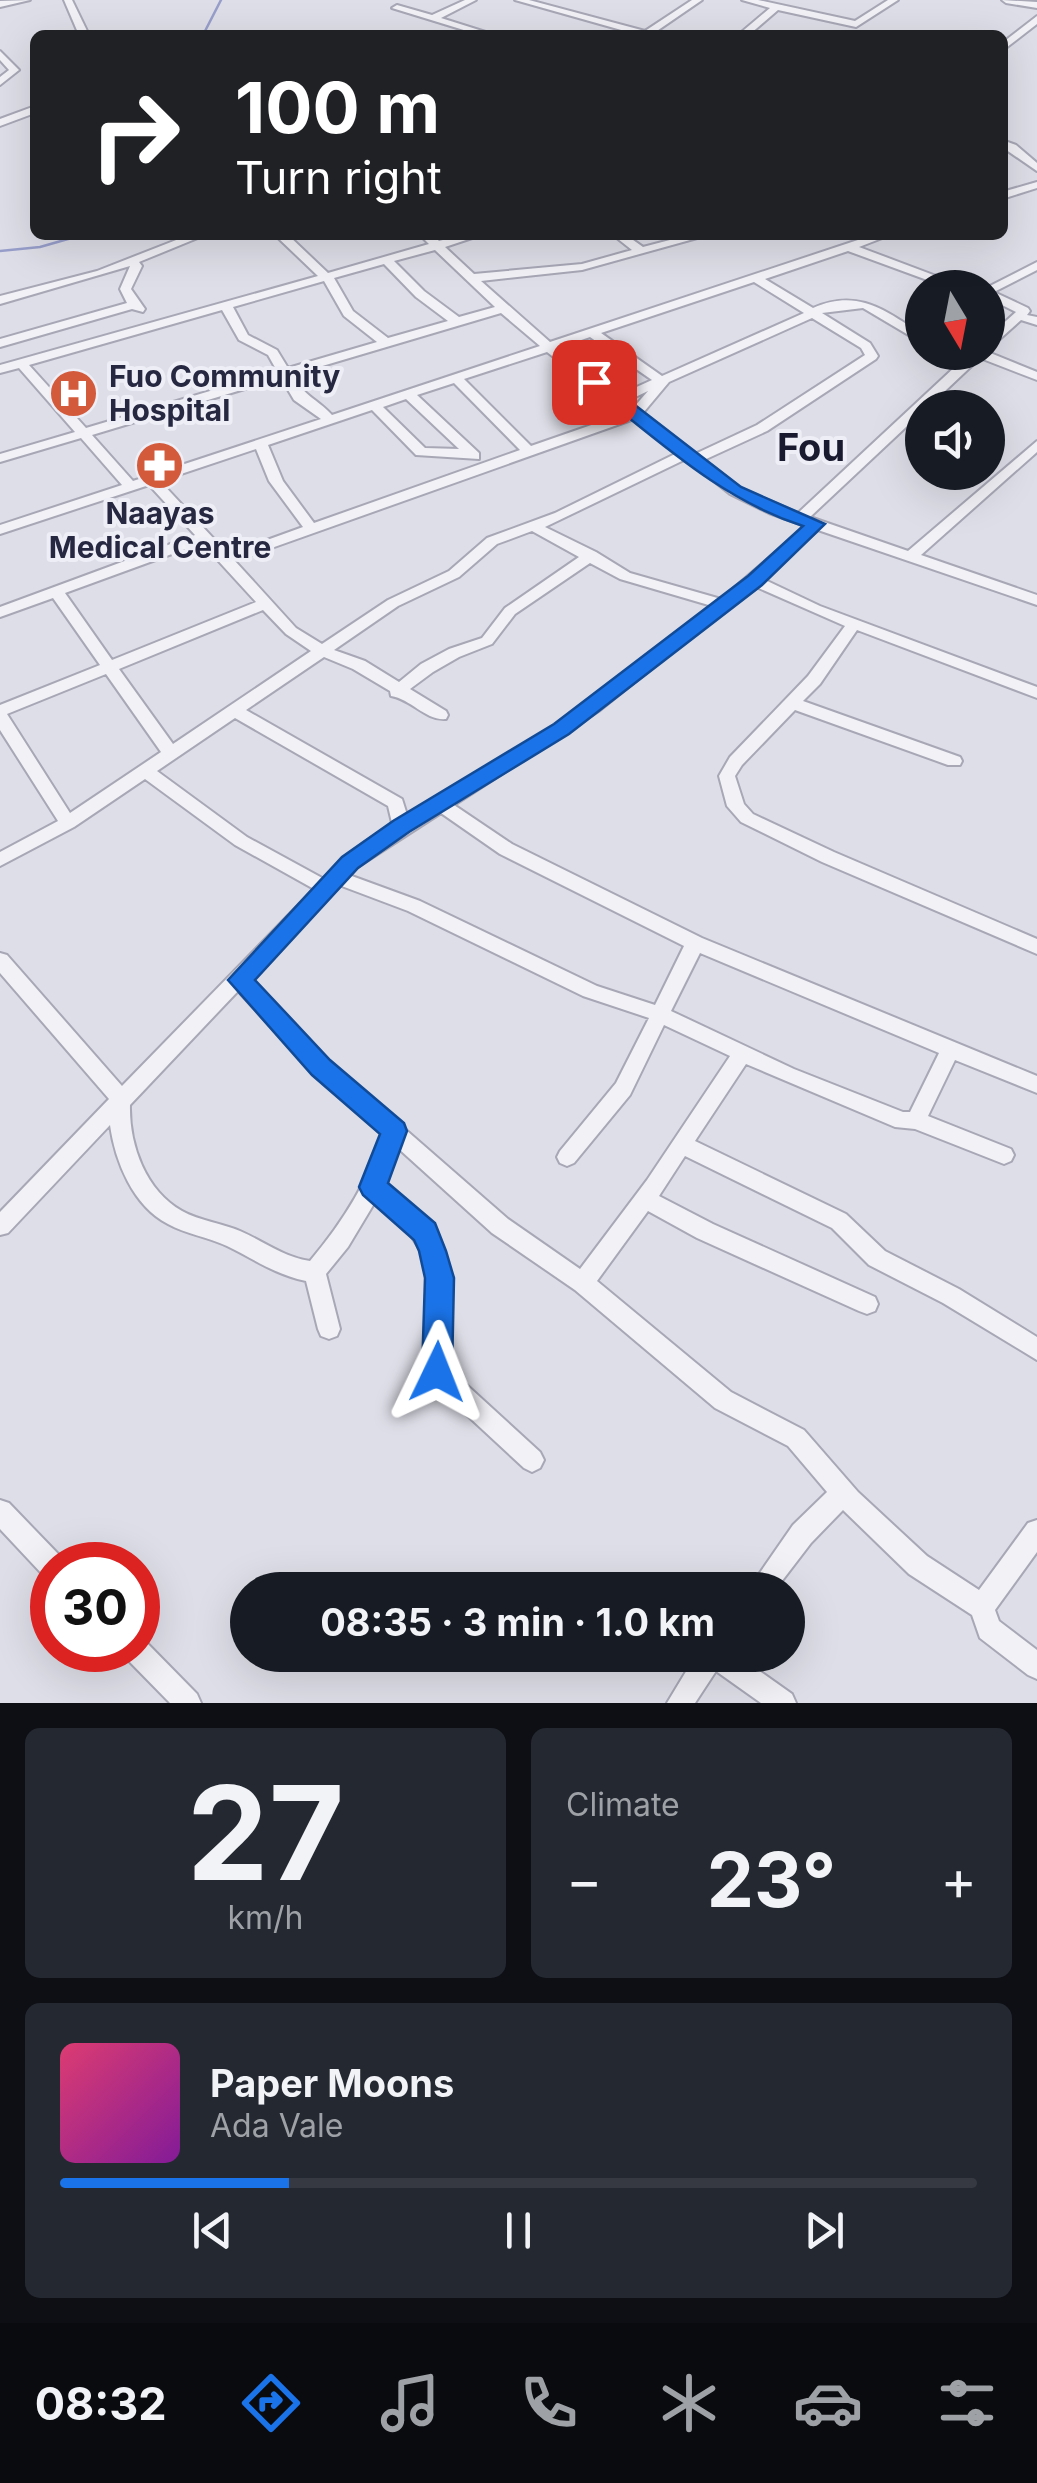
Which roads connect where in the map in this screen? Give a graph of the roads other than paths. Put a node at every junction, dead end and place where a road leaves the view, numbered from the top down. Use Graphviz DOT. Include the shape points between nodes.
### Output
graph roads {
  1 [pos="26,0"];
  2 [pos="68,0"];
  3 [pos="472,0"];
  4 [pos="524,0"];
  5 [pos="681,0"];
  6 [pos="746,0"];
  7 [pos="799,0"];
  8 [pos="894,0"];
  9 [pos="1006,0"];
  10 [pos="696,1"];
  11 [pos="0,4"];
  12 [pos="1037,6"];
  13 [pos="397,8"];
  14 [pos="781,8"];
  15 [pos="435,18"];
  16 [pos="1037,19"];
  17 [pos="856,24"];
  18 [pos="82,30"];
  19 [pos="474,30"];
  20 [pos="632,30"];
  21 [pos="652,30"];
  22 [pos="749,30"];
  23 [pos="856,30"];
  24 [pos="1008,43"];
  25 [pos="0,54"];
  26 [pos="0,82"];
  27 [pos="30,111"];
  28 [pos="0,123"];
  29 [pos="1008,146"];
  30 [pos="1037,168"];
  31 [pos="1037,184"];
  32 [pos="1008,194"];
  33 [pos="186,240"];
  34 [pos="287,240"];
  35 [pos="431,240"];
  36 [pos="626,240"];
  37 [pos="669,240"];
  38 [pos="869,240"];
  39 [pos="848,247"];
  40 [pos="642,252"];
  41 [pos="385,259"];
  42 [pos="132,261"];
  43 [pos="1037,265"];
  44 [pos="912,270"];
  45 [pos="325,276"];
  46 [pos="517,276"];
  47 [pos="474,278"];
  48 [pos="756,278"];
  49 [pos="1005,283"];
  50 [pos="493,296"];
  51 [pos="1037,297"];
  52 [pos="0,300"];
  53 [pos="1005,303"];
  54 [pos="134,305"];
  55 [pos="226,306"];
  56 [pos="503,308"];
  57 [pos="1021,313"];
  58 [pos="814,314"];
  59 [pos="457,322"];
  60 [pos="1037,322"];
  61 [pos="156,326"];
  62 [pos="905,328"];
  63 [pos="1005,328"];
  64 [pos="591,332"];
  65 [pos="0,343"];
  66 [pos="386,343"];
  67 [pos="548,346"];
  68 [pos="23,365"];
  69 [pos="1005,366"];
  70 [pos="0,369"];
  71 [pos="961,370"];
  72 [pos="282,373"];
  73 [pos="1037,376"];
  74 [pos="456,379"];
  75 [pos="663,382"];
  76 [pos="410,394"];
  77 [pos="618,400"];
  78 [pos="374,405"];
  79 [pos="635,414"];
  80 [pos="329,419"];
  81 [pos="82,433"];
  82 [pos="260,443"];
  83 [pos="1037,445"];
  84 [pos="529,452"];
  85 [pos="471,454"];
  86 [pos="0,458"];
  87 [pos="688,458"];
  88 [pos="486,468"];
  89 [pos="151,478"];
  90 [pos="130,486"];
  91 [pos="808,521"];
  92 [pos="533,526"];
  93 [pos="0,530"];
  94 [pos="312,530"];
  95 [pos="206,536"];
  96 [pos="591,555"];
  97 [pos="912,556"];
  98 [pos="227,559"];
  99 [pos="755,580"];
  100 [pos="56,591"];
  101 [pos="1037,600"];
  102 [pos="264,604"];
  103 [pos="722,604"];
  104 [pos="0,612"];
  105 [pos="854,624"];
  106 [pos="320,650"];
  107 [pos="110,669"];
  108 [pos="398,692"];
  109 [pos="1037,693"];
  110 [pos="792,703"];
  111 [pos="235,711"];
  112 [pos="0,714"];
  113 [pos="440,715"];
  114 [pos="170,752"];
  115 [pos="954,761"];
  116 [pos="145,770"];
  117 [pos="440,804"];
  118 [pos="68,823"];
  119 [pos="401,826"];
  120 [pos="0,860"];
  121 [pos="331,882"];
  122 [pos="695,943"];
  123 [pos="1036,944"];
  124 [pos="1,962"];
  125 [pos="240,980"];
  126 [pos="660,1014"];
  127 [pos="949,1052"];
  128 [pos="742,1054"];
  129 [pos="1037,1086"];
  130 [pos="120,1098"];
  131 [pos="916,1120"];
  132 [pos="394,1131"];
  133 [pos="682,1144"];
  134 [pos="1004,1155"];
  135 [pos="567,1157"];
  136 [pos="372,1187"];
  137 [pos="645,1199"];
  138 [pos="0,1226"];
  139 [pos="315,1272"];
  140 [pos="583,1283"];
  141 [pos="866,1304"];
  142 [pos="329,1328"];
  143 [pos="1037,1349"];
  144 [pos="532,1460"];
  145 [pos="844,1492"];
  146 [pos="0,1512"];
  147 [pos="1037,1532"];
  148 [pos="30,1543"];
  149 [pos="774,1572"];
  150 [pos="982,1607"];
  151 [pos="1037,1666"];
  152 [pos="158,1672"];
  153 [pos="701,1672"];
  154 [pos="738,1672"];
  155 [pos="188,1703"];
  156 [pos="680,1703"];
  157 [pos="783,1703"];
  1 -- 11 [label="street"];
  2 -- 18 [label="street"];
  3 -- 15 [label="street"];
  4 -- 20 [label="street"];
  5 -- 10 [label="street"];
  6 -- 14 [label="street"];
  7 -- 14 [label="street"];
  8 -- 17 [label="street"];
  9 -- 12 [label="street"];
  10 -- 21 [label="street"];
  13 -- 15 [label="street"];
  14 -- 17 [label="street"];
  14 -- 22 [label="street"];
  15 -- 19 [label="street"];
  16 -- 24 [label="street"];
  17 -- 23 [label="street" via="850,28"];
  25 -- 26 [label="street" via="14,70"];
  27 -- 28 [label="street"];
  29 -- 30 [label="street"];
  31 -- 32 [label="street"];
  33 -- 42 [label="street"];
  34 -- 45 [label="street"];
  35 -- 41 [label="street"];
  35 -- 47 [label="street"];
  36 -- 40 [label="street"];
  37 -- 40 [label="street"];
  38 -- 39 [label="street"];
  39 -- 44 [label="street"];
  39 -- 48 [label="street"];
  40 -- 46 [label="street"];
  41 -- 45 [label="street"];
  41 -- 59 [label="street"];
  42 -- 52 [label="street"];
  42 -- 54 [label="street" via="136,266 123,286"];
  43 -- 49 [label="street"];
  45 -- 55 [label="street"];
  45 -- 66 [label="street" via="348,313"];
  46 -- 47 [label="street"];
  46 -- 50 [label="street"];
  47 -- 50 [label="street"];
  48 -- 58 [label="street"];
  48 -- 64 [label="street"];
  50 -- 56 [label="street"];
  51 -- 57 [label="street"];
  53 -- 57 [label="street"];
  54 -- 61 [label="street"];
  54 -- 65 [label="street"];
  55 -- 61 [label="street"];
  55 -- 72 [label="street" via="243,338 273,354"];
  56 -- 59 [label="street"];
  56 -- 67 [label="street"];
  57 -- 60 [label="street"];
  57 -- 63 [label="street"];
  58 -- 62 [label="street" via="826,306 865,304"];
  58 -- 75 [label="street"];
  58 -- 87 [label="street" via="872,356 762,428"];
  59 -- 66 [label="street"];
  61 -- 68 [label="street"];
  64 -- 67 [label="street"];
  64 -- 75 [label="street"];
  66 -- 72 [label="street"];
  67 -- 74 [label="street"];
  67 -- 77 [label="street"];
  68 -- 70 [label="street"];
  68 -- 81 [label="street"];
  69 -- 73 [label="street"];
  71 -- 91 [label="street"];
  72 -- 80 [label="street" via="299,397"];
  72 -- 81 [label="street"];
  74 -- 76 [label="street"];
  74 -- 84 [label="street"];
  75 -- 77 [label="street"];
  75 -- 79 [label="street"];
  76 -- 78 [label="street"];
  76 -- 85 [label="street"];
  77 -- 79 [label="street"];
  78 -- 80 [label="street"];
  78 -- 85 [label="street" via="420,452"];
  79 -- 84 [label="street"];
  79 -- 87 [label="street"];
  80 -- 82 [label="street"];
  81 -- 86 [label="street"];
  81 -- 90 [label="street"];
  82 -- 89 [label="street"];
  82 -- 94 [label="street" via="276,481"];
  83 -- 97 [label="street"];
  84 -- 88 [label="street"];
  85 -- 88 [label="street"];
  87 -- 91 [label="street" via="751,500"];
  87 -- 92 [label="street"];
  88 -- 94 [label="street"];
  89 -- 90 [label="street"];
  89 -- 95 [label="street"];
  90 -- 93 [label="street"];
  91 -- 97 [label="street"];
  91 -- 99 [label="street"];
  92 -- 96 [label="street"];
  92 -- 106 [label="street" via="492,540 454,574"];
  94 -- 98 [label="street"];
  95 -- 98 [label="street"];
  95 -- 100 [label="street"];
  96 -- 103 [label="street" via="625,576"];
  96 -- 108 [label="street" via="510,611 488,642 427,668"];
  97 -- 101 [label="street"];
  98 -- 102 [label="street"];
  99 -- 103 [label="street"];
  99 -- 105 [label="street"];
  100 -- 104 [label="street"];
  100 -- 107 [label="street"];
  102 -- 106 [label="street"];
  102 -- 107 [label="street"];
  103 -- 117 [label="street" via="562,729"];
  105 -- 109 [label="street"];
  105 -- 110 [label="street"];
  106 -- 108 [label="street" via="359,665"];
  106 -- 111 [label="street"];
  107 -- 112 [label="street"];
  107 -- 114 [label="street"];
  108 -- 113 [label="street"];
  110 -- 115 [label="street"];
  110 -- 123 [label="street" via="727,776 747,818"];
  111 -- 114 [label="street"];
  111 -- 119 [label="street" via="396,803"];
  112 -- 118 [label="street"];
  114 -- 116 [label="street"];
  116 -- 118 [label="street"];
  116 -- 121 [label="street" via="241,841"];
  117 -- 119 [label="street"];
  117 -- 122 [label="street" via="506,849"];
  118 -- 120 [label="street"];
  119 -- 121 [label="street"];
  121 -- 125 [label="street"];
  121 -- 126 [label="street" via="414,906 590,990"];
  122 -- 126 [label="street"];
  122 -- 127 [label="street"];
  124 -- 130 [label="street"];
  125 -- 130 [label="street"];
  125 -- 132 [label="street" via="321,1068"];
  126 -- 128 [label="street"];
  126 -- 135 [label="street" via="624,1089"];
  127 -- 129 [label="street"];
  127 -- 131 [label="street"];
  128 -- 131 [label="street" via="902,1122"];
  128 -- 133 [label="street"];
  130 -- 138 [label="street"];
  130 -- 139 [label="street" via="118,1118 133,1174 170,1215 234,1238 284,1268"];
  131 -- 134 [label="street"];
  132 -- 136 [label="street"];
  132 -- 140 [label="street" via="500,1226"];
  133 -- 137 [label="street"];
  133 -- 143 [label="street" via="839,1221 877,1258"];
  136 -- 139 [label="street"];
  136 -- 144 [label="street" via="426,1232 440,1278 437,1372"];
  137 -- 140 [label="street"];
  137 -- 141 [label="street"];
  139 -- 142 [label="street"];
  140 -- 145 [label="street" via="723,1400 796,1438"];
  145 -- 149 [label="street"];
  145 -- 150 [label="street" via="918,1566"];
  146 -- 148 [label="street"];
  147 -- 150 [label="street"];
  150 -- 151 [label="street" via="989,1628"];
  152 -- 155 [label="street"];
  153 -- 156 [label="street"];
  154 -- 157 [label="street"];
}
